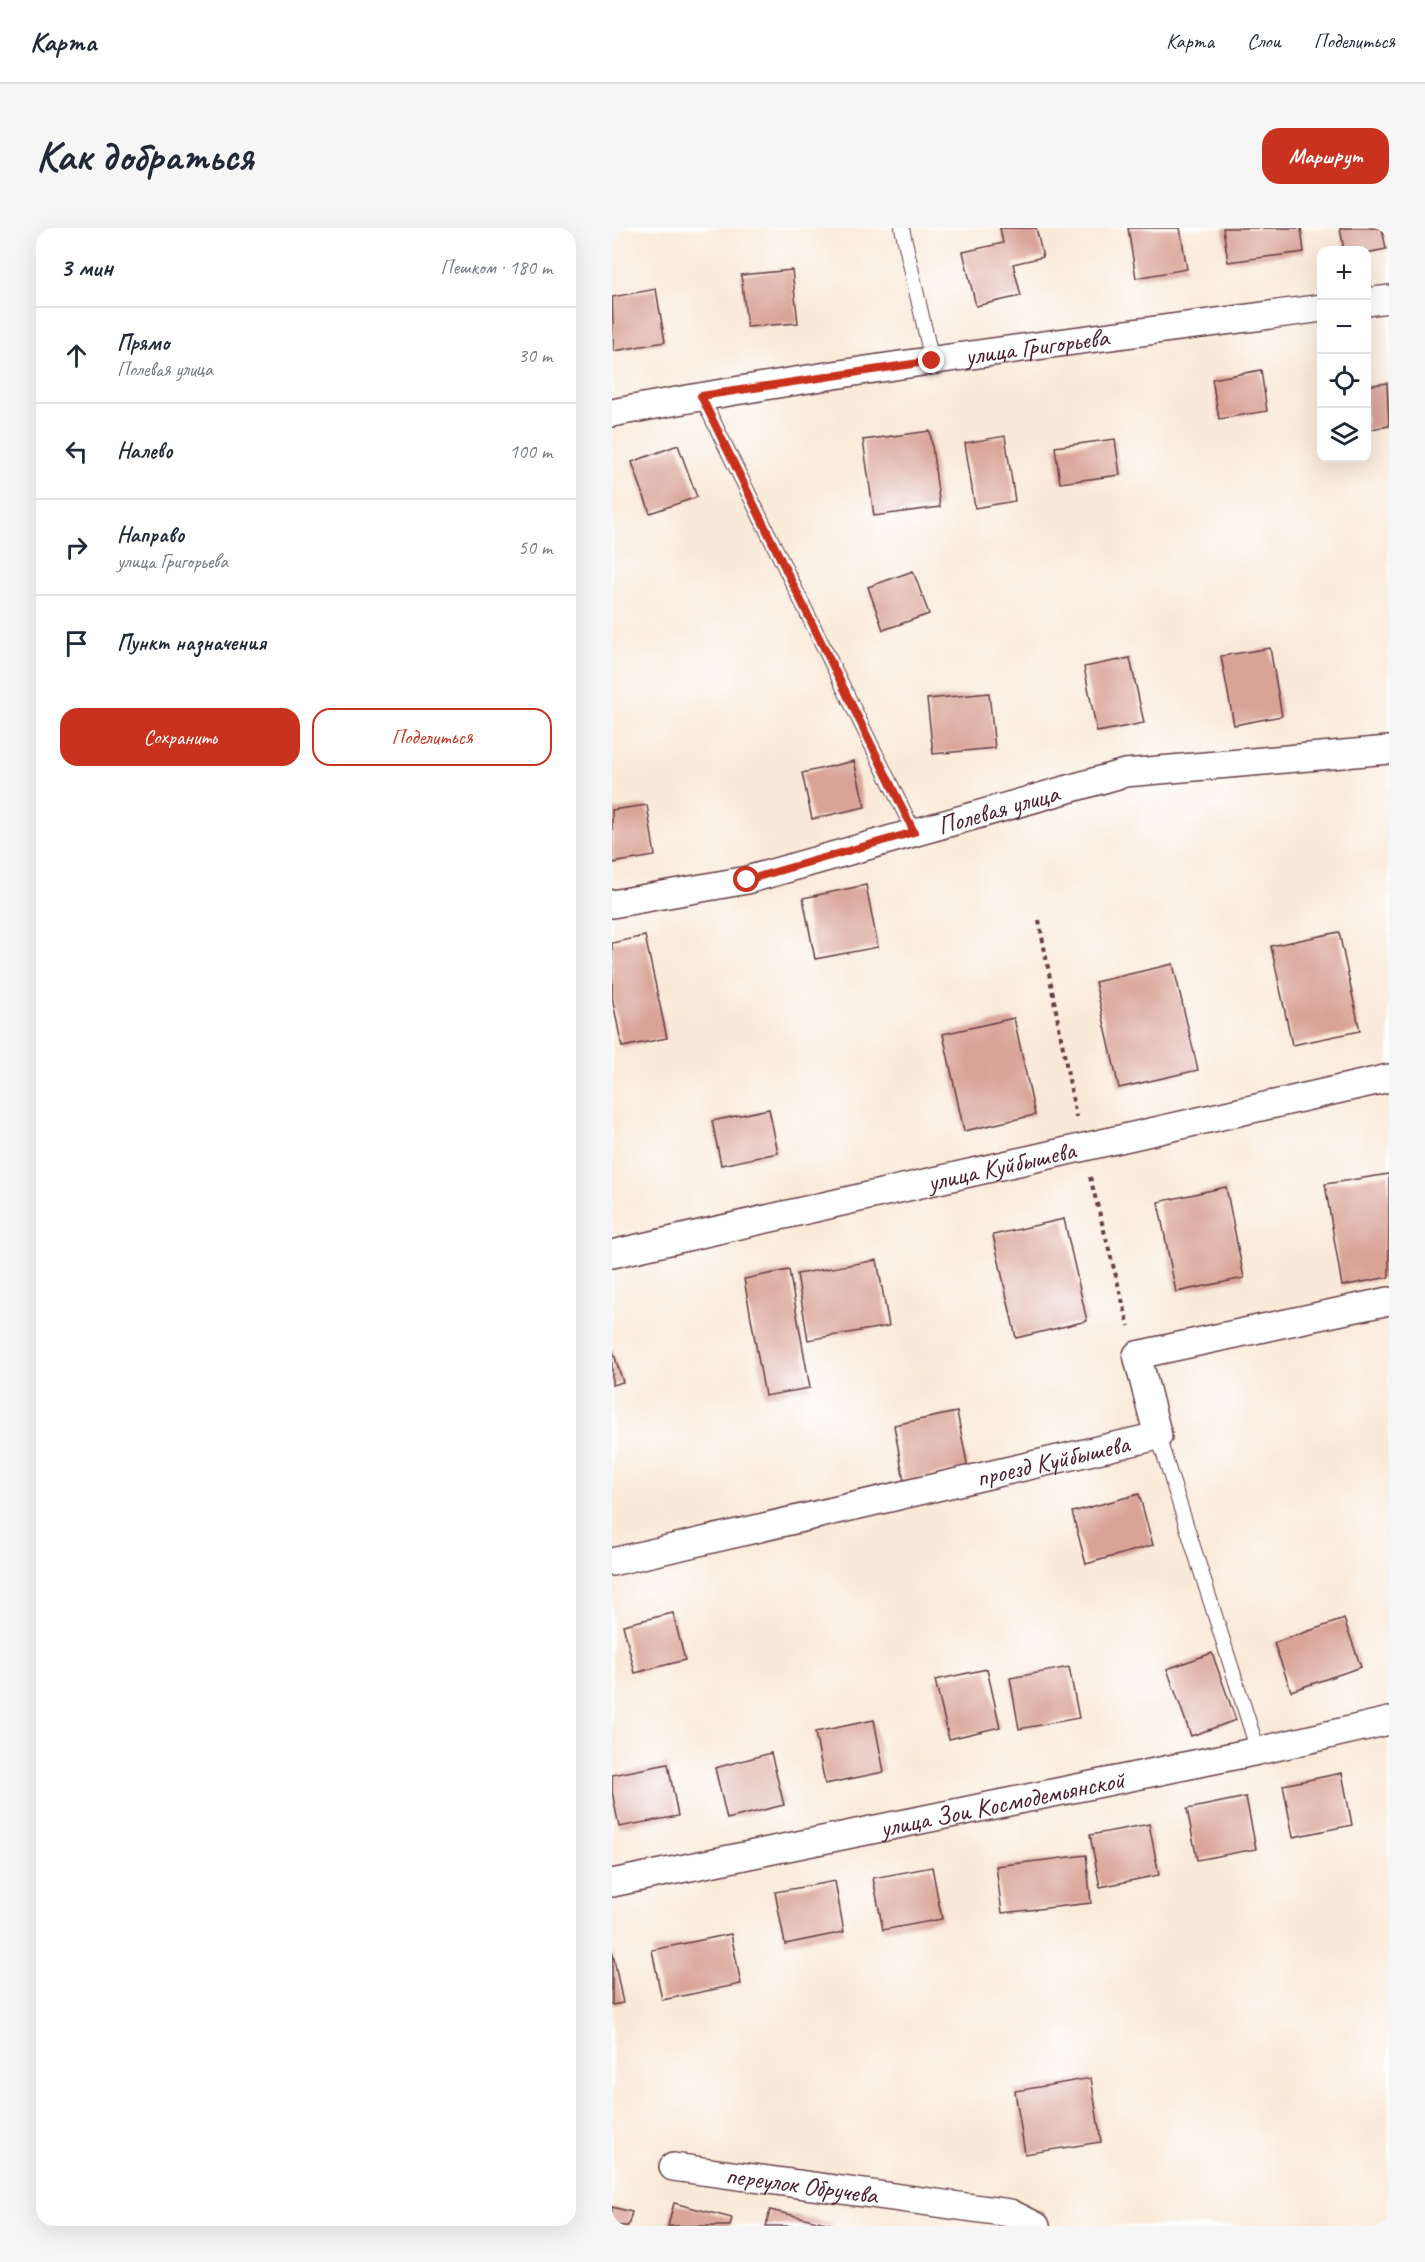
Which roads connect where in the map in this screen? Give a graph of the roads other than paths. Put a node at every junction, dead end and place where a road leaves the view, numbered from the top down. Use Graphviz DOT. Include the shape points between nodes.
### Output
graph roads {
  1 [pos="902,228"];
  2 [pos="1389,299"];
  3 [pos="1371,301"];
  4 [pos="1317,309"];
  5 [pos="932,361"];
  6 [pos="701,396"];
  7 [pos="612,413"];
  8 [pos="1389,750"];
  9 [pos="914,832"];
  10 [pos="612,904"];
  11 [pos="1389,1078"];
  12 [pos="612,1254"];
  13 [pos="1389,1300"];
  14 [pos="1158,1436"];
  15 [pos="612,1562"];
  16 [pos="1389,1721"];
  17 [pos="1258,1752"];
  18 [pos="612,1883"];
  19 [pos="672,2167"];
  20 [pos="1036,2226"];
  1 -- 5 [label="lane"];
  2 -- 3 [label="street"];
  4 -- 5 [label="street, улица Григорьева"];
  5 -- 6 [label="street, улица Григорьева"];
  6 -- 7 [label="street, улица Григорьева"];
  6 -- 9 [label="lane"];
  8 -- 9 [label="street, Полевая улица" via="1125,773"];
  9 -- 10 [label="street, Полевая улица" via="747,880"];
  11 -- 12 [label="street, улица Куйбышева"];
  13 -- 14 [label="street, проезд Куйбышева" via="1137,1354"];
  14 -- 15 [label="street, проезд Куйбышева"];
  14 -- 17 [label="lane"];
  16 -- 17 [label="street, улица Зои Космодемьянской"];
  17 -- 18 [label="street, улица Зои Космодемьянской"];
  19 -- 20 [label="street, переулок Обручева" via="1010,2213"];
}
